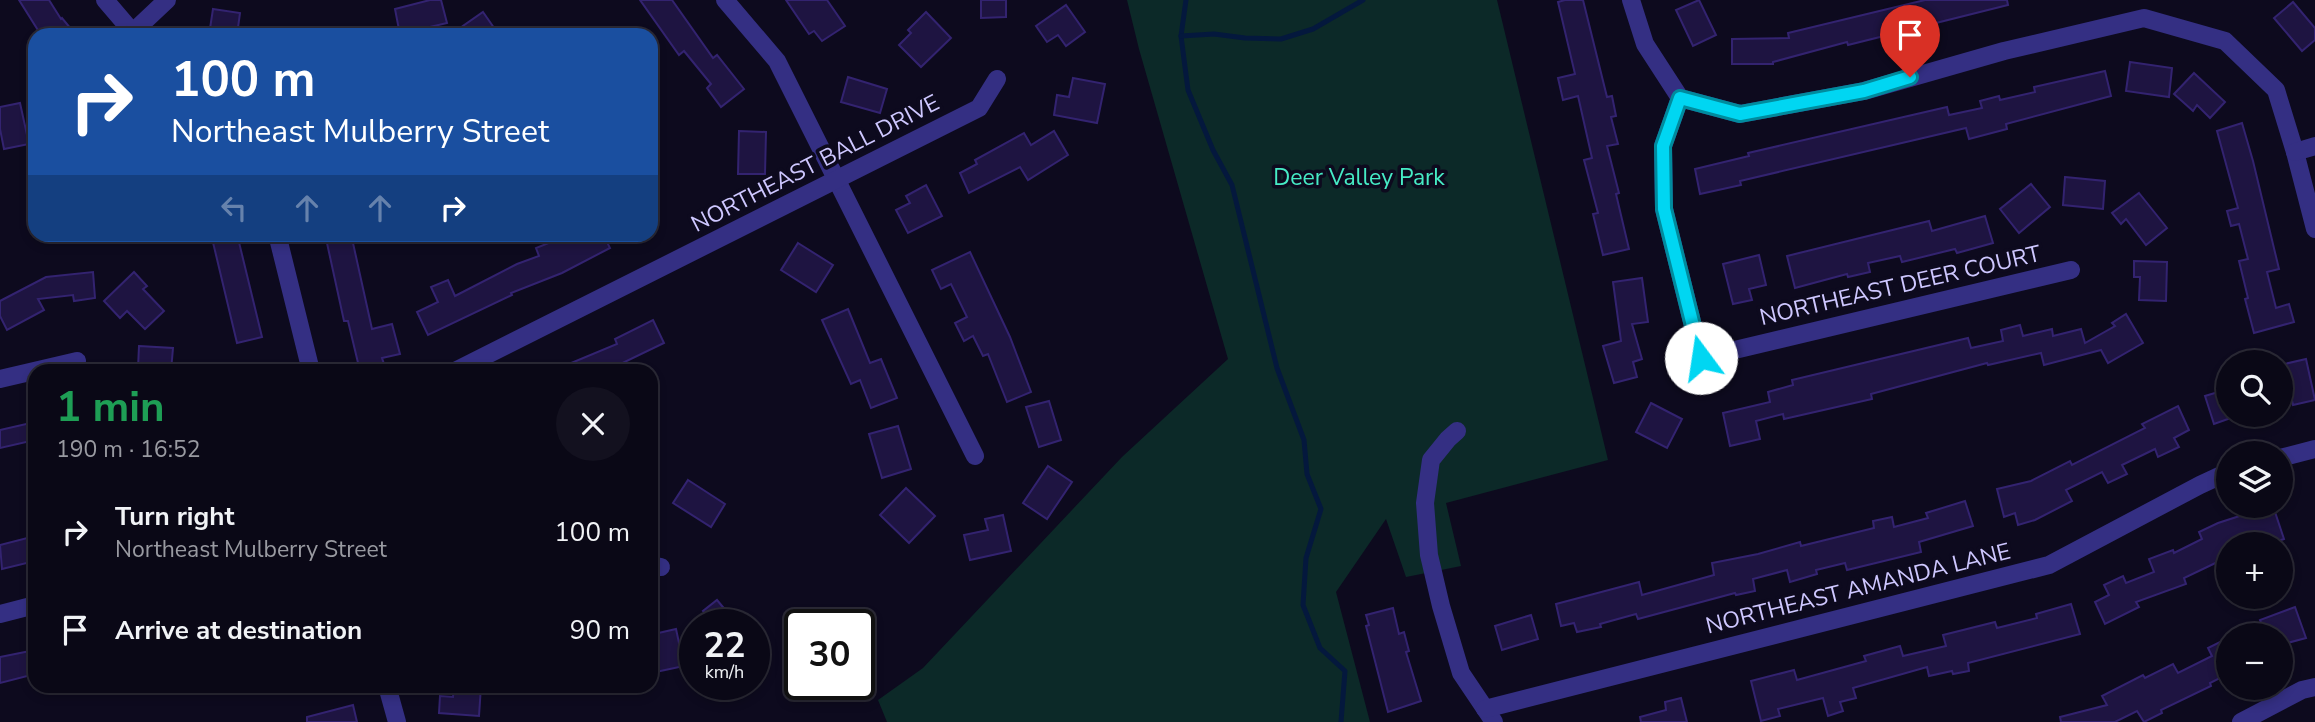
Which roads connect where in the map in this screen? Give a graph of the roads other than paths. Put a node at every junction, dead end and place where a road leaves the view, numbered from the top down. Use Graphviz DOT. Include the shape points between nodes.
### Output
graph roads {
  1 [pos="104,0"];
  2 [pos="167,0"];
  3 [pos="725,0"];
  4 [pos="1631,0"];
  5 [pos="129,28"];
  6 [pos="139,28"];
  7 [pos="997,79"];
  8 [pos="1680,98"];
  9 [pos="2315,146"];
  10 [pos="2295,152"];
  11 [pos="838,180"];
  12 [pos="2315,229"];
  13 [pos="279,242"];
  14 [pos="2071,270"];
  15 [pos="77,361"];
  16 [pos="64,364"];
  17 [pos="309,364"];
  18 [pos="469,364"];
  19 [pos="28,372"];
  20 [pos="0,379"];
  21 [pos="1457,432"];
  22 [pos="2315,449"];
  23 [pos="2293,454"];
  24 [pos="975,456"];
  25 [pos="2216,478"];
  26 [pos="28,607"];
  27 [pos="0,614"];
  28 [pos="2315,687"];
  29 [pos="389,693"];
  30 [pos="1489,715"];
  31 [pos="397,722"];
  32 [pos="2241,722"];
  1 -- 5 [label="street"];
  2 -- 6 [label="street"];
  3 -- 11 [label="street" via="777,61"];
  4 -- 8 [label="street" via="1645,44"];
  7 -- 11 [label="street, NORTHEAST BALL DRIVE" via="979,108"];
  8 -- 10 [label="street" via="1740,114 1864,91 2144,18 2225,41 2276,90"];
  8 -- 14 [label="street, NORTHEAST DEER COURT" via="1663,146 1664,209 1701,358"];
  9 -- 10 [label="street"];
  10 -- 12 [label="street"];
  11 -- 18 [label="street, NORTHEAST BALL DRIVE"];
  11 -- 24 [label="street"];
  13 -- 17 [label="street"];
  15 -- 16 [label="street"];
  19 -- 20 [label="street"];
  21 -- 30 [label="street" via="1431,460 1425,503 1429,555 1461,673"];
  22 -- 23 [label="street"];
  25 -- 30 [label="street, NORTHEAST AMANDA LANE" via="2049,565"];
  26 -- 27 [label="street"];
  28 -- 32 [label="street"];
  29 -- 31 [label="street"];
}
